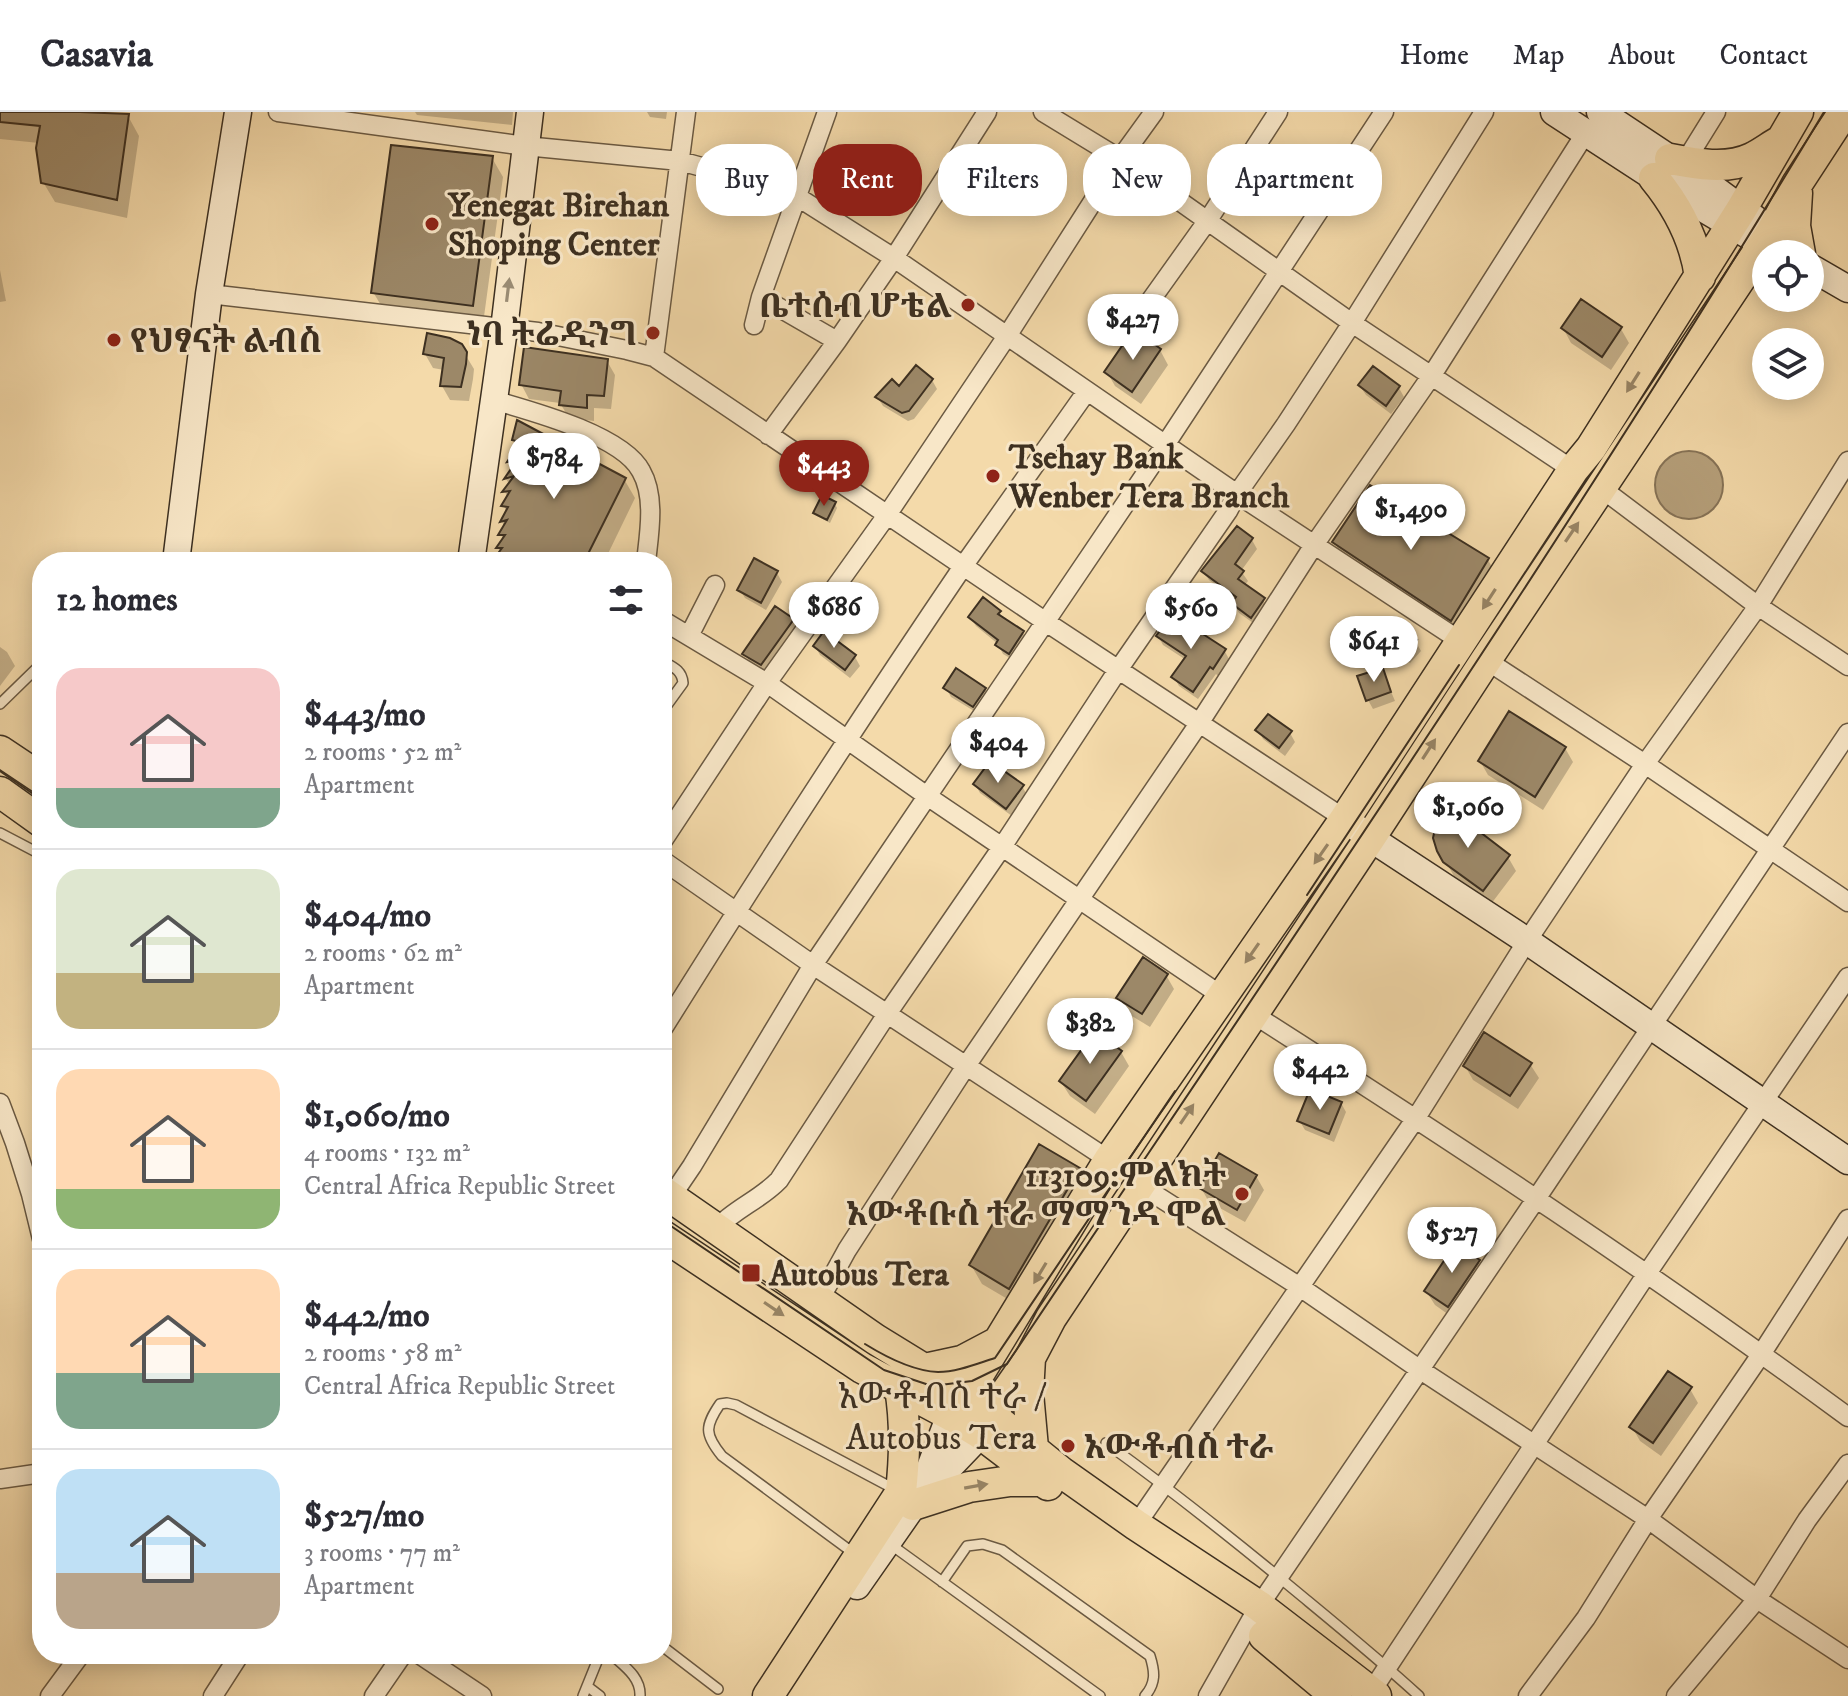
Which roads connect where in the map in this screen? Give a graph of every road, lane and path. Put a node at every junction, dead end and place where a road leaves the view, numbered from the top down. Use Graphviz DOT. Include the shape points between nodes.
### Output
graph roads {
  1 [pos="238,112"];
  2 [pos="278,112"];
  3 [pos="530,112"];
  4 [pos="686,112"];
  5 [pos="827,112"];
  6 [pos="987,112"];
  7 [pos="1043,112"];
  8 [pos="1154,112"];
  9 [pos="1278,112"];
  10 [pos="1384,112"];
  11 [pos="1484,112"];
  12 [pos="1554,112"];
  13 [pos="1600,112"];
  14 [pos="1716,112"];
  15 [pos="1798,112"];
  16 [pos="1844,112"];
  17 [pos="1585,134"];
  18 [pos="1782,140"];
  19 [pos="1095,144"];
  20 [pos="1131,144"];
  21 [pos="525,146"];
  22 [pos="680,161"];
  23 [pos="696,165"];
  24 [pos="1670,166"];
  25 [pos="1797,184"];
  26 [pos="797,193"];
  27 [pos="797,197"];
  28 [pos="1191,208"];
  29 [pos="789,216"];
  30 [pos="1084,216"];
  31 [pos="1736,217"];
  32 [pos="1208,220"];
  33 [pos="1770,240"];
  34 [pos="1781,240"];
  35 [pos="1798,240"];
  36 [pos="894,258"];
  37 [pos="1280,271"];
  38 [pos="1752,273"];
  39 [pos="1824,275"];
  40 [pos="1700,277"];
  41 [pos="1752,285"];
  42 [pos="1848,289"];
  43 [pos="209,294"];
  44 [pos="761,297"];
  45 [pos="1723,303"];
  46 [pos="1352,323"];
  47 [pos="754,325"];
  48 [pos="504,329"];
  49 [pos="1128,332"];
  50 [pos="1007,336"];
  51 [pos="837,341"];
  52 [pos="654,357"];
  53 [pos="1432,375"];
  54 [pos="1087,391"];
  55 [pos="493,400"];
  56 [pos="768,435"];
  57 [pos="1165,445"];
  58 [pos="1848,461"];
  59 [pos="1573,470"];
  60 [pos="1601,488"];
  61 [pos="1237,494"];
  62 [pos="887,515"];
  63 [pos="1314,545"];
  64 [pos="177,552"];
  65 [pos="472,552"];
  66 [pos="647,552"];
  67 [pos="964,566"];
  68 [pos="715,585"];
  69 [pos="1758,606"];
  70 [pos="1046,622"];
  71 [pos="672,626"];
  72 [pos="689,636"];
  73 [pos="1462,642"];
  74 [pos="1486,660"];
  75 [pos="1848,666"];
  76 [pos="672,668"];
  77 [pos="1118,670"];
  78 [pos="32,673"];
  79 [pos="767,683"];
  80 [pos="672,698"];
  81 [pos="0,704"];
  82 [pos="1200,722"];
  83 [pos="1848,733"];
  84 [pos="848,739"];
  85 [pos="0,751"];
  86 [pos="1645,764"];
  87 [pos="32,772"];
  88 [pos="0,792"];
  89 [pos="927,796"];
  90 [pos="32,815"];
  91 [pos="1345,819"];
  92 [pos="672,827"];
  93 [pos="0,833"];
  94 [pos="1370,838"];
  95 [pos="1002,847"];
  96 [pos="1770,848"];
  97 [pos="32,850"];
  98 [pos="672,867"];
  99 [pos="1079,900"];
  100 [pos="1848,902"];
  101 [pos="735,913"];
  102 [pos="1527,941"];
  103 [pos="813,965"];
  104 [pos="1848,977"];
  105 [pos="1222,996"];
  106 [pos="672,1014"];
  107 [pos="887,1014"];
  108 [pos="1253,1014"];
  109 [pos="1651,1025"];
  110 [pos="966,1066"];
  111 [pos="1761,1102"];
  112 [pos="0,1103"];
  113 [pos="1416,1118"];
  114 [pos="4,1123"];
  115 [pos="1109,1160"];
  116 [pos="1848,1161"];
  117 [pos="1140,1185"];
  118 [pos="672,1188"];
  119 [pos="32,1198"];
  120 [pos="672,1198"];
  121 [pos="1536,1199"];
  122 [pos="1848,1219"];
  123 [pos="716,1229"];
  124 [pos="672,1242"];
  125 [pos="1646,1275"];
  126 [pos="1300,1287"];
  127 [pos="819,1301"];
  128 [pos="998,1342"];
  129 [pos="1762,1353"];
  130 [pos="1030,1358"];
  131 [pos="925,1369"];
  132 [pos="1419,1369"];
  133 [pos="900,1388"];
  134 [pos="958,1405"];
  135 [pos="1848,1417"];
  136 [pos="986,1424"];
  137 [pos="1106,1443"];
  138 [pos="1535,1445"];
  139 [pos="1033,1448"];
  140 [pos="1848,1464"];
  141 [pos="32,1474"];
  142 [pos="0,1479"];
  143 [pos="1043,1481"];
  144 [pos="1164,1485"];
  145 [pos="911,1498"];
  146 [pos="1648,1519"];
  147 [pos="1136,1525"];
  148 [pos="887,1542"];
  149 [pos="858,1557"];
  150 [pos="1280,1577"];
  151 [pos="942,1582"];
  152 [pos="1757,1599"];
  153 [pos="1254,1615"];
  154 [pos="672,1654"];
  155 [pos="1848,1659"];
  156 [pos="74,1664"];
  157 [pos="224,1664"];
  158 [pos="234,1664"];
  159 [pos="396,1664"];
  160 [pos="434,1664"];
  161 [pos="596,1664"];
  162 [pos="621,1664"];
  163 [pos="229,1671"];
  164 [pos="1378,1685"];
  165 [pos="718,1689"];
  166 [pos="585,1691"];
  167 [pos="50,1696"];
  168 [pos="213,1696"];
  169 [pos="374,1696"];
  170 [pos="482,1696"];
  171 [pos="600,1696"];
  172 [pos="640,1696"];
  173 [pos="768,1696"];
  174 [pos="784,1696"];
  175 [pos="1100,1696"];
  176 [pos="1145,1696"];
  177 [pos="1208,1696"];
  178 [pos="1336,1696"];
  179 [pos="1419,1696"];
  180 [pos="1528,1696"];
  181 [pos="1676,1696"];
  1 -- 43 [label="street"];
  2 -- 21 [label="street"];
  3 -- 21 [label="street"];
  4 -- 22 [label="street"];
  5 -- 26 [label="street"];
  6 -- 36 [label="street"];
  7 -- 19 [label="street"];
  8 -- 20 [label="street"];
  9 -- 32 [label="street"];
  10 -- 37 [label="street"];
  11 -- 46 [label="street"];
  12 -- 17 [label="street"];
  13 -- 24 [label="street"];
  14 -- 24 [label="street"];
  15 -- 18 [label="main road"];
  16 -- 25 [label="main road"];
  17 -- 24 [label="street"];
  17 -- 53 [label="street"];
  18 -- 24 [label="main road" via="1732,164"];
  18 -- 31 [label="main road"];
  21 -- 22 [label="street"];
  48 -- 21 [label="street, one-way"];
  22 -- 23 [label="street"];
  22 -- 52 [label="street"];
  24 -- 31 [label="street" via="1701,179"];
  24 -- 40 [label="main road" via="1671,199 1691,241"];
  25 -- 34 [label="main road"];
  25 -- 35 [label="main road"];
  27 -- 36 [label="street"];
  28 -- 32 [label="street"];
  29 -- 44 [label="street"];
  30 -- 50 [label="street"];
  31 -- 33 [label="street"];
  31 -- 40 [label="main road"];
  32 -- 37 [label="street"];
  32 -- 49 [label="street"];
  36 -- 50 [label="street"];
  36 -- 51 [label="street"];
  37 -- 46 [label="street"];
  37 -- 57 [label="street"];
  38 -- 45 [label="main road"];
  39 -- 42 [label="street"];
  40 -- 59 [label="main road, one-way"];
  41 -- 45 [label="main road"];
  43 -- 48 [label="street"];
  43 -- 64 [label="street"];
  44 -- 47 [label="street"];
  44 -- 51 [label="street"];
  45 -- 60 [label="main road"];
  46 -- 53 [label="street"];
  46 -- 61 [label="street"];
  48 -- 52 [label="street"];
  48 -- 55 [label="street"];
  50 -- 54 [label="street"];
  50 -- 62 [label="street"];
  51 -- 56 [label="street"];
  52 -- 56 [label="street"];
  53 -- 59 [label="street"];
  53 -- 63 [label="street"];
  54 -- 57 [label="street"];
  54 -- 67 [label="street"];
  55 -- 65 [label="street"];
  55 -- 66 [label="street" via="583,430 636,462 649,499"];
  56 -- 62 [label="street"];
  57 -- 61 [label="street"];
  57 -- 70 [label="street"];
  58 -- 69 [label="street"];
  59 -- 73 [label="main road, one-way"];
  60 -- 69 [label="street"];
  74 -- 60 [label="main road, one-way"];
  61 -- 63 [label="street"];
  61 -- 77 [label="street"];
  62 -- 67 [label="street"];
  62 -- 79 [label="street"];
  63 -- 73 [label="street"];
  63 -- 82 [label="street"];
  67 -- 70 [label="street"];
  67 -- 84 [label="street"];
  68 -- 72 [label="street"];
  69 -- 75 [label="street"];
  69 -- 86 [label="street"];
  70 -- 77 [label="street"];
  70 -- 89 [label="street"];
  71 -- 72 [label="street"];
  72 -- 79 [label="street"];
  73 -- 91 [label="main road"];
  74 -- 86 [label="street"];
  94 -- 74 [label="main road, one-way"];
  76 -- 80 [label="lane" via="682,674 683,683"];
  77 -- 82 [label="street"];
  77 -- 95 [label="street"];
  78 -- 81 [label="lane"];
  79 -- 84 [label="street"];
  79 -- 92 [label="street"];
  82 -- 91 [label="street"];
  82 -- 99 [label="street"];
  83 -- 96 [label="street"];
  84 -- 89 [label="street"];
  84 -- 101 [label="street"];
  85 -- 87 [label="main road"];
  86 -- 96 [label="street"];
  86 -- 102 [label="street"];
  88 -- 90 [label="main road"];
  89 -- 95 [label="street"];
  89 -- 103 [label="street"];
  91 -- 94 [label="street"];
  91 -- 105 [label="main road, one-way"];
  93 -- 97 [label="lane"];
  94 -- 102 [label="street"];
  94 -- 108 [label="main road"];
  95 -- 99 [label="street"];
  95 -- 107 [label="street"];
  96 -- 100 [label="street"];
  96 -- 109 [label="street"];
  98 -- 101 [label="street"];
  99 -- 105 [label="street"];
  99 -- 110 [label="street"];
  101 -- 103 [label="street"];
  101 -- 106 [label="street"];
  102 -- 109 [label="street"];
  102 -- 113 [label="street"];
  103 -- 107 [label="street"];
  103 -- 118 [label="street" via="692,1166"];
  104 -- 111 [label="street"];
  105 -- 115 [label="main road"];
  107 -- 110 [label="street"];
  107 -- 123 [label="street" via="779,1180"];
  108 -- 113 [label="street"];
  117 -- 108 [label="main road, one-way"];
  109 -- 111 [label="street"];
  109 -- 121 [label="street"];
  110 -- 115 [label="street"];
  110 -- 127 [label="street"];
  111 -- 116 [label="street"];
  111 -- 125 [label="street"];
  112 -- 114 [label="street"];
  113 -- 121 [label="street"];
  113 -- 126 [label="street"];
  114 -- 119 [label="street"];
  115 -- 128 [label="main road, one-way"];
  117 -- 126 [label="street"];
  117 -- 130 [label="main road"];
  120 -- 123 [label="main road"];
  121 -- 125 [label="street"];
  121 -- 132 [label="street"];
  122 -- 129 [label="street"];
  123 -- 127 [label="main road"];
  124 -- 133 [label="main road, one-way"];
  125 -- 129 [label="street"];
  125 -- 138 [label="street"];
  126 -- 132 [label="street"];
  126 -- 144 [label="street"];
  127 -- 131 [label="main road"];
  128 -- 131 [label="main road" via="962,1361"];
  128 -- 134 [label="main road"];
  129 -- 135 [label="street"];
  129 -- 146 [label="street"];
  130 -- 136 [label="main road"];
  130 -- 139 [label="main road"];
  131 -- 134 [label="main road"];
  132 -- 138 [label="street"];
  132 -- 150 [label="street"];
  133 -- 134 [label="main road"];
  133 -- 145 [label="main road"];
  134 -- 136 [label="main road"];
  134 -- 145 [label="street"];
  136 -- 139 [label="main road"];
  136 -- 143 [label="main road"];
  136 -- 145 [label="street"];
  137 -- 144 [label="lane"];
  138 -- 146 [label="street"];
  138 -- 164 [label="street"];
  139 -- 147 [label="main road"];
  140 -- 152 [label="street"];
  141 -- 142 [label="street"];
  145 -- 143 [label="main road, one-way" via="1010,1481"];
  143 -- 153 [label="main road" via="1118,1537"];
  144 -- 147 [label="street"];
  144 -- 150 [label="lane"];
  145 -- 148 [label="street"];
  145 -- 149 [label="main road"];
  145 -- 149 [label="lane" via="736,1405 720,1404 708,1425 709,1437 722,1456"];
  146 -- 152 [label="street"];
  146 -- 180 [label="street" via="1586,1618"];
  147 -- 153 [label="main road"];
  148 -- 151 [label="lane"];
  148 -- 174 [label="street"];
  149 -- 173 [label="main road"];
  150 -- 153 [label="street"];
  150 -- 164 [label="lane"];
  151 -- 175 [label="lane"];
  151 -- 176 [label="lane" via="967,1546 1002,1550 1150,1656 1154,1680"];
  152 -- 155 [label="street"];
  152 -- 181 [label="street"];
  153 -- 164 [label="main road"];
  153 -- 177 [label="street"];
  153 -- 178 [label="main road" via="1282,1650"];
  154 -- 165 [label="lane"];
  156 -- 167 [label="street"];
  157 -- 163 [label="street"];
  158 -- 163 [label="street"];
  159 -- 169 [label="street"];
  160 -- 170 [label="street"];
  161 -- 166 [label="lane"];
  162 -- 172 [label="lane" via="638,1680"];
  163 -- 168 [label="street"];
  164 -- 179 [label="lane"];
  166 -- 171 [label="lane"];
}
